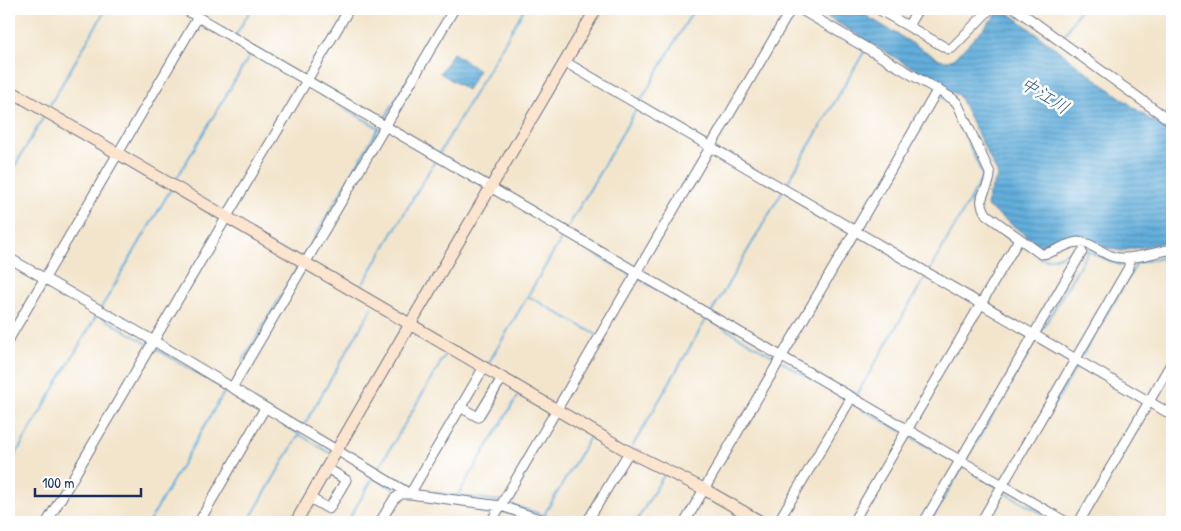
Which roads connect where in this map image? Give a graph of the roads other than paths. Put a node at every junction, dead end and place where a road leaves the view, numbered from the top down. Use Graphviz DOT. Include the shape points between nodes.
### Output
graph roads {
  1 [pos="184,9"];
  2 [pos="349,9"];
  3 [pos="454,9"];
  4 [pos="596,9"];
  5 [pos="791,9"];
  6 [pos="800,9"];
  7 [pos="878,9"];
  8 [pos="918,9"];
  9 [pos="990,9"];
  10 [pos="1016,9"];
  11 [pos="198,17"];
  12 [pos="908,26"];
  13 [pos="565,62"];
  14 [pos="307,80"];
  15 [pos="9,90"];
  16 [pos="938,90"];
  17 [pos="1172,122"];
  18 [pos="385,125"];
  19 [pos="711,146"];
  20 [pos="118,154"];
  21 [pos="492,188"];
  22 [pos="226,218"];
  23 [pos="855,230"];
  24 [pos="1020,239"];
  25 [pos="1088,248"];
  26 [pos="1172,249"];
  27 [pos="9,258"];
  28 [pos="1129,258"];
  29 [pos="305,263"];
  30 [pos="636,272"];
  31 [pos="44,279"];
  32 [pos="980,304"];
  33 [pos="410,324"];
  34 [pos="1036,336"];
  35 [pos="9,339"];
  36 [pos="154,342"];
  37 [pos="781,356"];
  38 [pos="1076,360"];
  39 [pos="1172,362"];
  40 [pos="484,367"];
  41 [pos="502,378"];
  42 [pos="232,388"];
  43 [pos="852,397"];
  44 [pos="1149,402"];
  45 [pos="460,407"];
  46 [pos="265,408"];
  47 [pos="557,410"];
  48 [pos="1172,415"];
  49 [pos="907,429"];
  50 [pos="336,451"];
  51 [pos="629,452"];
  52 [pos="963,462"];
  53 [pos="327,468"];
  54 [pos="1003,485"];
  55 [pos="704,489"];
  56 [pos="410,494"];
  57 [pos="310,498"];
  58 [pos="501,506"];
  59 [pos="47,522"];
  60 [pos="199,522"];
  61 [pos="296,522"];
  62 [pos="380,522"];
  63 [pos="491,522"];
  64 [pos="548,522"];
  65 [pos="587,522"];
  66 [pos="685,522"];
  67 [pos="761,522"];
  68 [pos="778,522"];
  69 [pos="853,522"];
  70 [pos="924,522"];
  71 [pos="981,522"];
  72 [pos="1066,522"];
  73 [pos="1079,522"];
  1 -- 11 [label="street"];
  2 -- 14 [label="street"];
  3 -- 18 [label="street"];
  4 -- 13 [label="street"];
  5 -- 19 [label="street"];
  6 -- 16 [label="street"];
  7 -- 12 [label="street"];
  8 -- 12 [label="street"];
  9 -- 12 [label="street" via="948,49"];
  10 -- 17 [label="street"];
  11 -- 14 [label="street"];
  11 -- 20 [label="street"];
  13 -- 19 [label="street"];
  13 -- 21 [label="street"];
  14 -- 18 [label="street"];
  14 -- 22 [label="street"];
  15 -- 20 [label="street"];
  16 -- 23 [label="street"];
  16 -- 24 [label="street" via="957,103 990,173 990,181 981,196 981,206"];
  18 -- 21 [label="street"];
  18 -- 29 [label="street"];
  19 -- 23 [label="street"];
  19 -- 30 [label="street"];
  20 -- 22 [label="street"];
  20 -- 31 [label="street"];
  21 -- 30 [label="street"];
  21 -- 33 [label="street"];
  22 -- 29 [label="street"];
  22 -- 36 [label="street"];
  23 -- 32 [label="street"];
  23 -- 37 [label="street"];
  24 -- 25 [label="street" via="1041,254 1077,242"];
  24 -- 32 [label="street"];
  25 -- 28 [label="street" via="1114,257"];
  25 -- 34 [label="street"];
  26 -- 28 [label="street"];
  27 -- 31 [label="street"];
  28 -- 38 [label="street" via="1129,267"];
  29 -- 33 [label="street"];
  29 -- 42 [label="street"];
  30 -- 37 [label="street"];
  30 -- 47 [label="street"];
  31 -- 35 [label="street"];
  31 -- 36 [label="street"];
  32 -- 34 [label="street"];
  32 -- 49 [label="street"];
  33 -- 40 [label="street"];
  33 -- 50 [label="street"];
  34 -- 38 [label="street"];
  34 -- 52 [label="street"];
  36 -- 42 [label="street"];
  36 -- 59 [label="street"];
  37 -- 43 [label="street"];
  37 -- 55 [label="street"];
  38 -- 44 [label="street"];
  38 -- 54 [label="street"];
  39 -- 44 [label="street"];
  40 -- 41 [label="street"];
  40 -- 45 [label="street"];
  41 -- 45 [label="street" via="478,418"];
  41 -- 47 [label="street"];
  42 -- 46 [label="street"];
  43 -- 49 [label="street"];
  43 -- 68 [label="street"];
  44 -- 48 [label="street"];
  44 -- 73 [label="street"];
  45 -- 56 [label="street"];
  46 -- 50 [label="street"];
  46 -- 60 [label="street"];
  47 -- 51 [label="street"];
  47 -- 58 [label="street"];
  49 -- 52 [label="street"];
  49 -- 69 [label="street"];
  50 -- 53 [label="street"];
  50 -- 56 [label="street"];
  51 -- 55 [label="street"];
  51 -- 65 [label="street"];
  52 -- 54 [label="street"];
  52 -- 70 [label="street"];
  53 -- 57 [label="street"];
  53 -- 57 [label="street" via="346,480 329,510"];
  54 -- 71 [label="street"];
  54 -- 72 [label="street"];
  55 -- 66 [label="street"];
  55 -- 67 [label="street"];
  56 -- 58 [label="street"];
  56 -- 62 [label="street" via="401,494 394,499"];
  57 -- 61 [label="street"];
  58 -- 63 [label="street"];
  58 -- 64 [label="street"];
}
